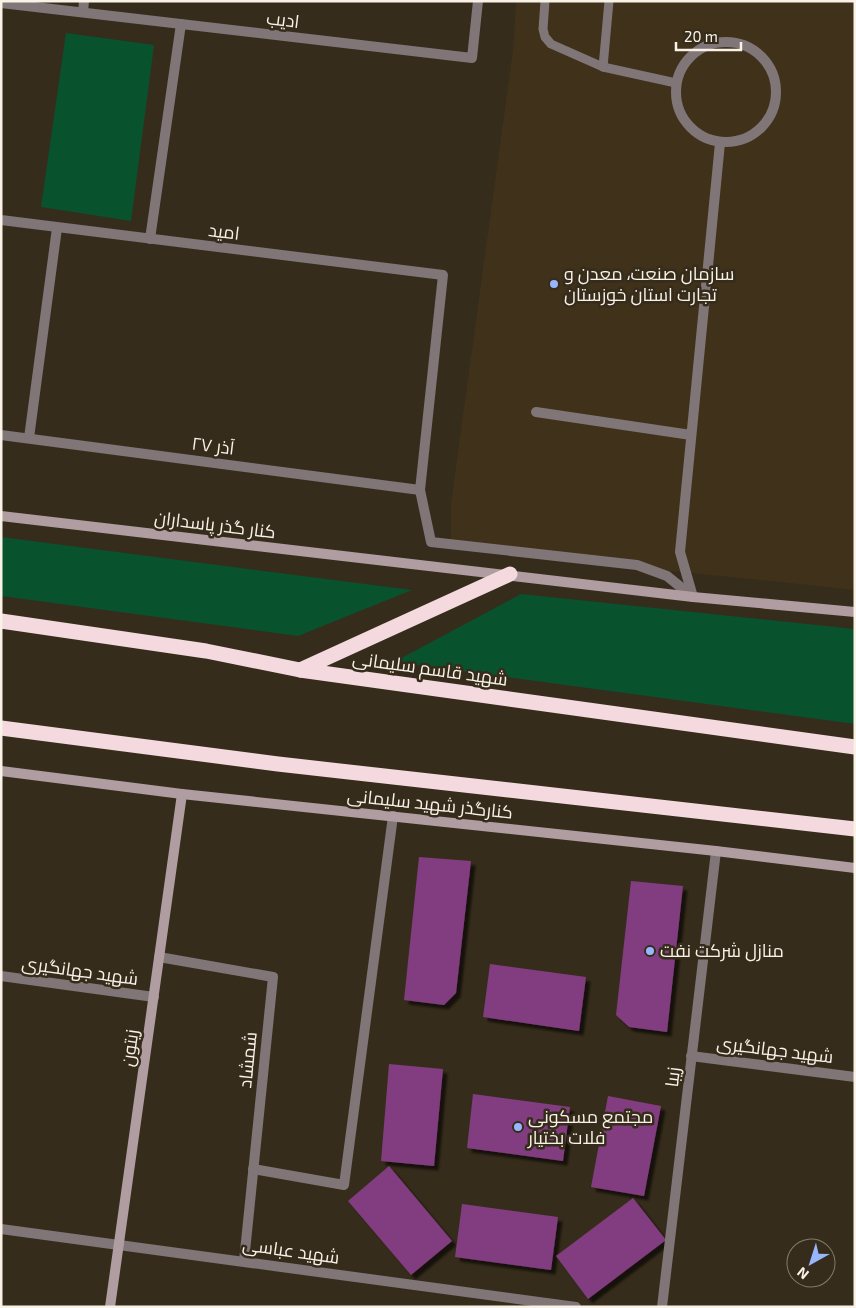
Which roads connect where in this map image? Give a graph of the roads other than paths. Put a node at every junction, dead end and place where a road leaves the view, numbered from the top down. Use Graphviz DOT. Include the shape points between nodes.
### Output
graph roads {
  1 [pos="84,1"];
  2 [pos="478,1"];
  3 [pos="545,1"];
  4 [pos="609,1"];
  5 [pos="1,3"];
  6 [pos="82,12"];
  7 [pos="181,24"];
  8 [pos="603,67"];
  9 [pos="676,83"];
  10 [pos="720,143"];
  11 [pos="1,220"];
  12 [pos="57,228"];
  13 [pos="150,240"];
  14 [pos="536,412"];
  15 [pos="1,435"];
  16 [pos="691,435"];
  17 [pos="29,438"];
  18 [pos="420,490"];
  19 [pos="1,516"];
  20 [pos="510,574"];
  21 [pos="693,596"];
  22 [pos="855,612"];
  23 [pos="1,621"];
  24 [pos="300,670"];
  25 [pos="1,728"];
  26 [pos="855,747"];
  27 [pos="1,772"];
  28 [pos="182,794"];
  29 [pos="393,816"];
  30 [pos="855,829"];
  31 [pos="716,850"];
  32 [pos="855,868"];
  33 [pos="159,957"];
  34 [pos="1,976"];
  35 [pos="154,997"];
  36 [pos="691,1056"];
  37 [pos="855,1077"];
  38 [pos="253,1169"];
  39 [pos="1,1229"];
  40 [pos="119,1244"];
  41 [pos="244,1261"];
  42 [pos="110,1307"];
  43 [pos="576,1307"];
  44 [pos="662,1307"];
  1 -- 6 [label="street"];
  2 -- 7 [label="street, ادیب" via="472,58"];
  3 -- 8 [label="lane" via="543,28 551,44"];
  4 -- 8 [label="lane"];
  5 -- 6 [label="street, ادیب"];
  6 -- 7 [label="street, ادیب"];
  7 -- 13 [label="street"];
  8 -- 9 [label="lane"];
  9 -- 10 [label="street" via="679,112 698,134"];
  9 -- 10 [label="street" via="688,57 713,42 742,43 766,59 777,86 772,114 753,136"];
  10 -- 16 [label="street"];
  11 -- 12 [label="street, امید"];
  12 -- 13 [label="street, امید"];
  12 -- 17 [label="street"];
  13 -- 18 [label="street, امید" via="443,275"];
  14 -- 16 [label="street"];
  15 -- 17 [label="street, آذر ۲۷"];
  16 -- 21 [label="street" via="680,552"];
  17 -- 18 [label="street, آذر ۲۷"];
  18 -- 21 [label="street" via="431,542 637,565 667,576"];
  19 -- 20 [label="main road, کنار گذر پاسداران"];
  20 -- 21 [label="main road"];
  20 -- 24 [label="highway"];
  21 -- 22 [label="main road"];
  23 -- 24 [label="highway, شهید قاسم سلیمانی" via="206,651"];
  24 -- 26 [label="highway, شهید قاسم سلیمانی"];
  25 -- 30 [label="highway" via="278,764"];
  27 -- 28 [label="main road, کنارگذر شهید سلیمانی"];
  28 -- 29 [label="main road, کنارگذر شهید سلیمانی"];
  28 -- 33 [label="main road, زیتون"];
  29 -- 31 [label="main road, کنارگذر شهید سلیمانی"];
  29 -- 38 [label="street" via="344,1185"];
  31 -- 32 [label="main road, کنارگذر شهید سلیمانی"];
  31 -- 36 [label="street, زیبا"];
  33 -- 35 [label="main road, زیتون"];
  33 -- 38 [label="street, شمشاد" via="273,977"];
  34 -- 35 [label="street, شهید جهانگیری"];
  35 -- 40 [label="main road, زیتون"];
  36 -- 37 [label="street, شهید جهانگیری"];
  36 -- 44 [label="street, زیبا"];
  38 -- 41 [label="street, شمشاد"];
  39 -- 40 [label="street, شهید عباسی"];
  40 -- 41 [label="street, شهید عباسی"];
  40 -- 42 [label="main road, زیتون"];
  41 -- 43 [label="street, شهید عباسی"];
}
